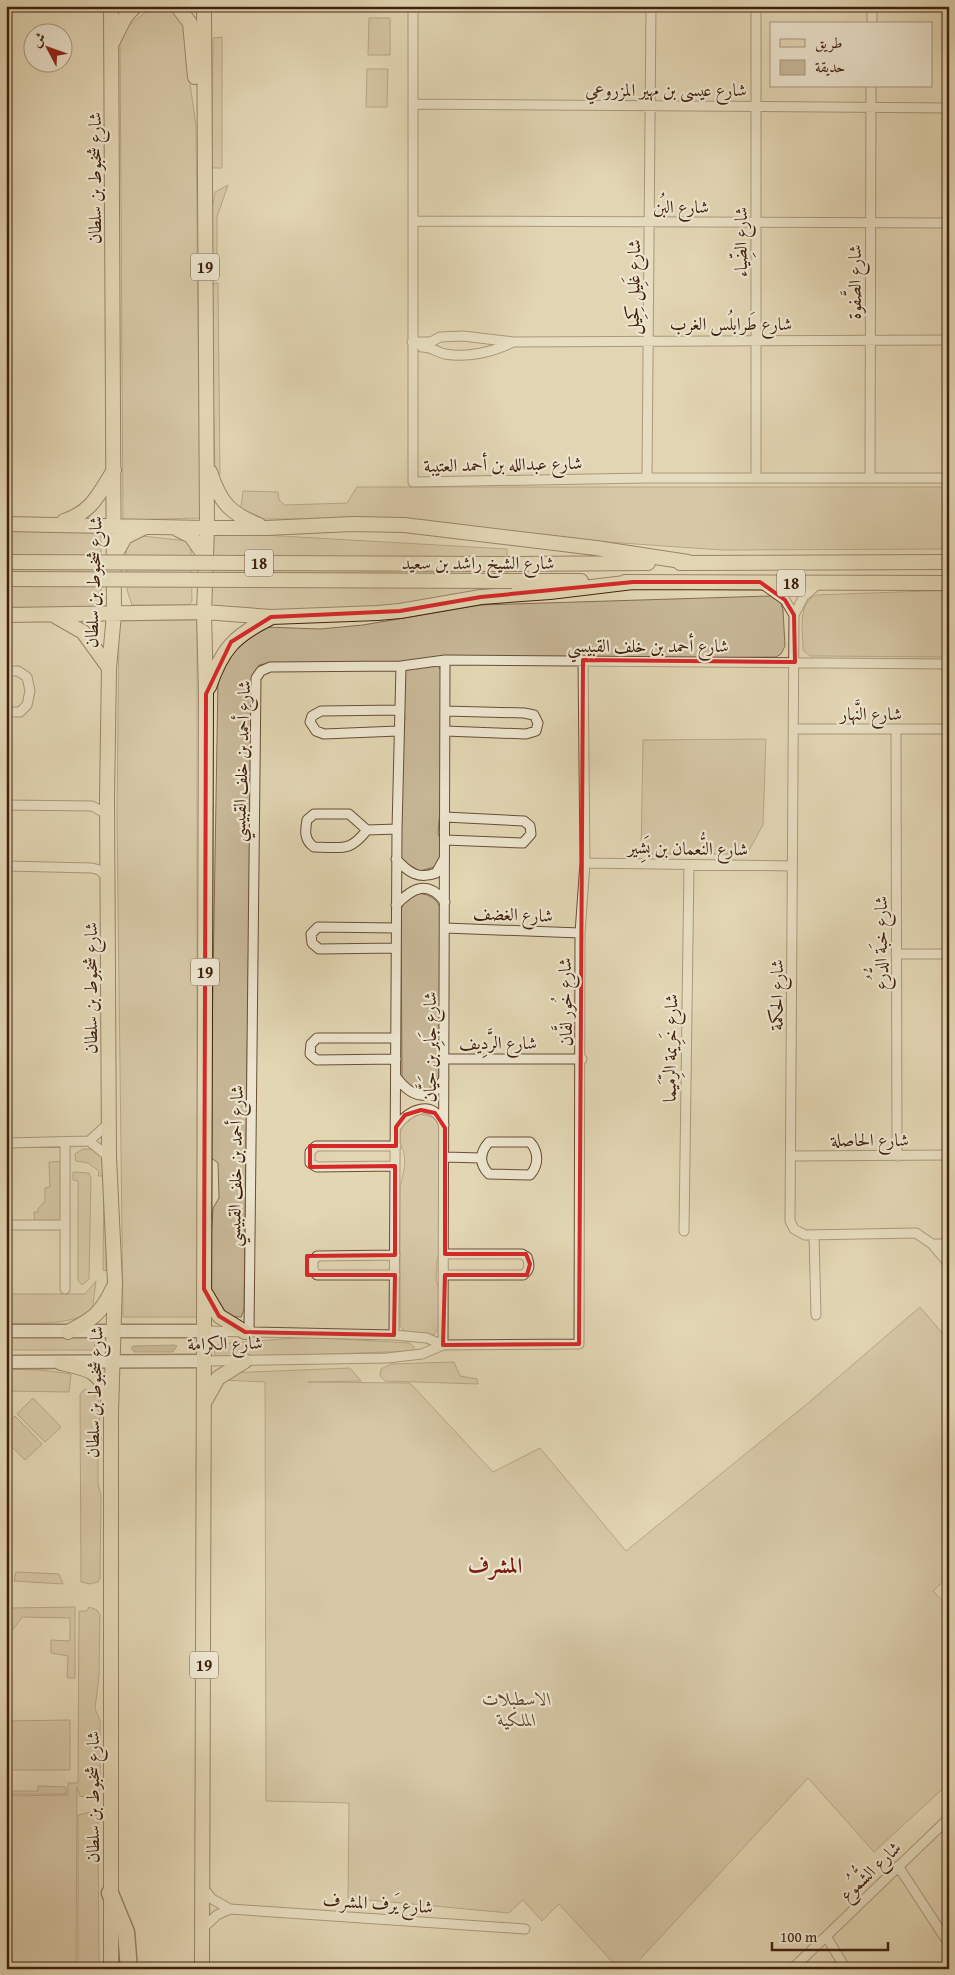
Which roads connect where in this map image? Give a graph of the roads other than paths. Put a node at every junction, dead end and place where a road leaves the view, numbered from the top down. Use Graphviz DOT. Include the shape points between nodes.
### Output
graph roads {
  1 [pos="111,6"];
  2 [pos="136,6"];
  3 [pos="177,6"];
  4 [pos="193,6"];
  5 [pos="204,6"];
  6 [pos="413,6"];
  7 [pos="651,6"];
  8 [pos="756,6"];
  9 [pos="872,6"];
  10 [pos="872,22"];
  11 [pos="113,43"];
  12 [pos="204,69"];
  13 [pos="871,88"];
  14 [pos="413,104"];
  15 [pos="651,105"];
  16 [pos="757,106"];
  17 [pos="871,106"];
  18 [pos="949,108"];
  19 [pos="203,109"];
  20 [pos="413,221"];
  21 [pos="650,222"];
  22 [pos="756,222"];
  23 [pos="871,222"];
  24 [pos="949,223"];
  25 [pos="649,340"];
  26 [pos="756,340"];
  27 [pos="870,340"];
  28 [pos="949,340"];
  29 [pos="513,342"];
  30 [pos="412,344"];
  31 [pos="206,459"];
  32 [pos="114,470"];
  33 [pos="647,478"];
  34 [pos="756,478"];
  35 [pos="870,478"];
  36 [pos="949,478"];
  37 [pos="6,524"];
  38 [pos="54,524"];
  39 [pos="114,524"];
  40 [pos="148,526"];
  41 [pos="172,526"];
  42 [pos="207,528"];
  43 [pos="266,528"];
  44 [pos="206,558"];
  45 [pos="114,559"];
  46 [pos="6,562"];
  47 [pos="688,562"];
  48 [pos="949,562"];
  49 [pos="6,579"];
  50 [pos="633,582"];
  51 [pos="760,582"];
  52 [pos="819,583"];
  53 [pos="949,583"];
  54 [pos="114,585"];
  55 [pos="205,587"];
  56 [pos="179,612"];
  57 [pos="204,612"];
  58 [pos="140,613"];
  59 [pos="52,614"];
  60 [pos="114,614"];
  61 [pos="6,615"];
  62 [pos="794,616"];
  63 [pos="271,617"];
  64 [pos="445,660"];
  65 [pos="583,660"];
  66 [pos="795,662"];
  67 [pos="949,664"];
  68 [pos="401,666"];
  69 [pos="109,668"];
  70 [pos="6,671"];
  71 [pos="206,694"];
  72 [pos="400,710"];
  73 [pos="445,711"];
  74 [pos="6,712"];
  75 [pos="794,728"];
  76 [pos="949,729"];
  77 [pos="896,730"];
  78 [pos="398,731"];
  79 [pos="445,731"];
  80 [pos="107,796"];
  81 [pos="6,806"];
  82 [pos="92,806"];
  83 [pos="107,814"];
  84 [pos="445,817"];
  85 [pos="397,829"];
  86 [pos="367,830"];
  87 [pos="445,840"];
  88 [pos="445,857"];
  89 [pos="396,859"];
  90 [pos="584,863"];
  91 [pos="689,865"];
  92 [pos="6,866"];
  93 [pos="792,866"];
  94 [pos="108,878"];
  95 [pos="445,902"];
  96 [pos="396,905"];
  97 [pos="396,928"];
  98 [pos="445,928"];
  99 [pos="580,933"];
  100 [pos="396,948"];
  101 [pos="896,954"];
  102 [pos="949,954"];
  103 [pos="396,1038"];
  104 [pos="445,1058"];
  105 [pos="396,1059"];
  106 [pos="582,1059"];
  107 [pos="396,1077"];
  108 [pos="444,1077"];
  109 [pos="109,1123"];
  110 [pos="396,1127"];
  111 [pos="445,1128"];
  112 [pos="88,1141"];
  113 [pos="64,1142"];
  114 [pos="6,1143"];
  115 [pos="396,1146"];
  116 [pos="949,1155"];
  117 [pos="792,1156"];
  118 [pos="897,1156"];
  119 [pos="109,1157"];
  120 [pos="445,1157"];
  121 [pos="481,1158"];
  122 [pos="395,1166"];
  123 [pos="6,1225"];
  124 [pos="65,1225"];
  125 [pos="684,1231"];
  126 [pos="814,1235"];
  127 [pos="932,1244"];
  128 [pos="949,1244"];
  129 [pos="445,1254"];
  130 [pos="395,1255"];
  131 [pos="949,1264"];
  132 [pos="445,1274"];
  133 [pos="395,1275"];
  134 [pos="115,1283"];
  135 [pos="65,1289"];
  136 [pos="204,1289"];
  137 [pos="816,1315"];
  138 [pos="6,1331"];
  139 [pos="204,1331"];
  140 [pos="68,1332"];
  141 [pos="114,1332"];
  142 [pos="247,1332"];
  143 [pos="394,1336"];
  144 [pos="579,1344"];
  145 [pos="443,1345"];
  146 [pos="113,1361"];
  147 [pos="204,1361"];
  148 [pos="245,1361"];
  149 [pos="6,1362"];
  150 [pos="60,1362"];
  151 [pos="204,1404"];
  152 [pos="111,1413"];
  153 [pos="949,1818"];
  154 [pos="898,1866"];
  155 [pos="203,1888"];
  156 [pos="110,1893"];
  157 [pos="230,1909"];
  158 [pos="202,1929"];
  159 [pos="525,1929"];
  160 [pos="826,1936"];
  161 [pos="949,1944"];
  162 [pos="111,1969"];
  163 [pos="129,1969"];
  164 [pos="202,1969"];
  165 [pos="792,1969"];
  166 [pos="846,1969"];
  1 -- 11 [label="main road, شارع شخبوط بن سلطان"];
  2 -- 11 [label="main road" via="125,17"];
  3 -- 19 [label="main road" via="190,23 196,82"];
  4 -- 12 [label="main road" via="195,39"];
  5 -- 12 [label="main road, 19"];
  6 -- 14 [label="street, شارع عبدالله بن أحمد العتيبة"];
  7 -- 15 [label="street, شارع غَلِيل كِحِيل"];
  8 -- 16 [label="street, شارع الضِّياء"];
  9 -- 10 [label="street"];
  11 -- 32 [label="main road, شارع شخبوط بن سلطان"];
  12 -- 19 [label="main road, 19"];
  13 -- 17 [label="street, شارع الصَّفوة"];
  14 -- 15 [label="street, شارع عيسى بن مهير المزروعي"];
  14 -- 20 [label="street, شارع عبدالله بن أحمد العتيبة"];
  15 -- 16 [label="street, شارع عيسى بن مهير المزروعي"];
  15 -- 21 [label="street, شارع غَلِيل كِحِيل"];
  16 -- 17 [label="street, شارع عيسى بن مهير المزروعي"];
  16 -- 22 [label="street, شارع الضِّياء"];
  17 -- 18 [label="street, شارع عيسى بن مهير المزروعي"];
  17 -- 23 [label="street, شارع الصَّفوة"];
  19 -- 31 [label="main road, 19"];
  20 -- 21 [label="street, شارع البُن"];
  20 -- 30 [label="street, شارع عبدالله بن أحمد العتيبة"];
  21 -- 22 [label="street, شارع البُن"];
  21 -- 25 [label="street, شارع غَلِيل كِحِيل"];
  22 -- 23 [label="street, شارع البُن"];
  22 -- 26 [label="street, شارع الضِّياء"];
  23 -- 24 [label="street, شارع البُن"];
  23 -- 27 [label="street, شارع الصَّفوة"];
  25 -- 26 [label="street, شارع طَرابلُس الغرب"];
  25 -- 29 [label="street, شارع طَرابلُس الغرب"];
  25 -- 33 [label="street, شارع غَلِيل كِحِيل"];
  26 -- 27 [label="street, شارع طَرابلُس الغرب"];
  26 -- 34 [label="street, شارع الضِّياء"];
  27 -- 28 [label="street, شارع طَرابلُس الغرب"];
  27 -- 35 [label="street, شارع الصَّفوة"];
  29 -- 30 [label="street, شارع طَرابلُس الغرب" via="444,336 431,342"];
  29 -- 30 [label="street, شارع طَرابلُس الغرب" via="465,355 442,353"];
  30 -- 33 [label="street, شارع عبدالله بن أحمد العتيبة" via="413,482"];
  31 -- 42 [label="main road, 19"];
  31 -- 43 [label="main road" via="227,507 240,517"];
  32 -- 38 [label="main road" via="88,509"];
  32 -- 39 [label="main road, شارع شخبوط بن سلطان"];
  33 -- 34 [label="street, شارع عبدالله بن أحمد العتيبة"];
  34 -- 35 [label="street, شارع عبدالله بن أحمد العتيبة"];
  35 -- 36 [label="street, شارع عبدالله بن أحمد العتيبة"];
  37 -- 38 [label="main road"];
  38 -- 39 [label="main road"];
  39 -- 40 [label="main road"];
  39 -- 45 [label="main road, شارع شخبوط بن سلطان"];
  40 -- 41 [label="main road"];
  40 -- 45 [label="main road" via="125,537"];
  41 -- 42 [label="main road"];
  41 -- 44 [label="main road" via="191,536"];
  42 -- 43 [label="main road"];
  42 -- 44 [label="main road, 19"];
  43 -- 47 [label="main road" via="404,525"];
  44 -- 55 [label="main road, 19"];
  45 -- 54 [label="main road, شارع شخبوط بن سلطان"];
  46 -- 47 [label="main road, شارع الشيخ راشد بن سعيد / 18, bridge"];
  47 -- 48 [label="main road, شارع الشيخ راشد بن سعيد / 18"];
  49 -- 50 [label="main road, شارع الشيخ راشد بن سعيد / 18, bridge"];
  50 -- 51 [label="main road, شارع الشيخ راشد بن سعيد / 18"];
  50 -- 63 [label="main road" via="481,597 400,611"];
  51 -- 52 [label="main road, شارع الشيخ راشد بن سعيد / 18"];
  51 -- 62 [label="street" via="785,600"];
  52 -- 53 [label="main road, شارع الشيخ راشد بن سعيد / 18"];
  52 -- 62 [label="street" via="804,596"];
  54 -- 58 [label="main road" via="125,607"];
  54 -- 60 [label="main road, شارع شخبوط بن سلطان"];
  55 -- 56 [label="main road" via="194,606"];
  55 -- 57 [label="main road, 19"];
  56 -- 57 [label="main road"];
  56 -- 58 [label="main road"];
  57 -- 63 [label="main road"];
  57 -- 71 [label="main road, 19"];
  58 -- 60 [label="main road"];
  59 -- 60 [label="main road"];
  59 -- 61 [label="main road"];
  59 -- 69 [label="main road" via="83,632"];
  60 -- 69 [label="main road, شارع شخبوط بن سلطان"];
  62 -- 66 [label="street, شارع الحكمة"];
  63 -- 71 [label="main road" via="231,642"];
  64 -- 65 [label="street, شارع أحمد بن خلف القبيسي"];
  64 -- 68 [label="street, شارع أحمد بن خلف القبيسي"];
  64 -- 73 [label="street, شارع جَابِر بن حَيَّان"];
  65 -- 66 [label="street, شارع أحمد بن خلف القبيسي"];
  65 -- 90 [label="street, شارع خُور لفَّان"];
  66 -- 67 [label="street, شارع أحمد بن خلف القبيسي"];
  66 -- 75 [label="street, شارع الحكمة"];
  68 -- 72 [label="street, شارع جَابِر بن حَيَّان"];
  68 -- 142 [label="street, شارع أحمد بن خلف القبيسي" via="270,667 256,678"];
  69 -- 80 [label="main road, شارع شخبوط بن سلطان"];
  70 -- 74 [label="street" via="18,671 27,677 30,691 27,705 20,712"];
  71 -- 136 [label="main road, 19"];
  72 -- 78 [label="street, شارع جَابِر بن حَيَّان"];
  72 -- 78 [label="street" via="321,711 312,716 310,722 316,731 324,734"];
  73 -- 79 [label="street, شارع جَابِر بن حَيَّان"];
  73 -- 79 [label="street" via="524,713 534,715 538,722 536,730 526,734"];
  75 -- 77 [label="street, شارع النَّهار"];
  75 -- 93 [label="street, شارع الحكمة"];
  76 -- 77 [label="street, شارع النَّهار"];
  77 -- 101 [label="street, شارع خبَة الدُّرُع"];
  78 -- 85 [label="street, شارع جَابِر بن حَيَّان"];
  79 -- 84 [label="street, شارع جَابِر بن حَيَّان"];
  80 -- 82 [label="street"];
  80 -- 83 [label="main road, شارع شخبوط بن سلطان"];
  81 -- 82 [label="street"];
  82 -- 83 [label="street"];
  83 -- 94 [label="main road, شارع شخبوط بن سلطان"];
  84 -- 87 [label="street, شارع جَابِر بن حَيَّان"];
  84 -- 87 [label="street" via="524,821 530,826 531,834 524,843"];
  85 -- 86 [label="street"];
  85 -- 89 [label="street, شارع جَابِر بن حَيَّان"];
  86 -- 86 [label="street" via="357,843 349,847 314,847 306,839 305,830 307,820 314,814 349,814"];
  87 -- 88 [label="street, شارع جَابِر بن حَيَّان"];
  88 -- 89 [label="street" via="438,871 421,876 406,870"];
  88 -- 95 [label="street, شارع جَابِر بن حَيَّان"];
  89 -- 96 [label="street, شارع جَابِر بن حَيَّان"];
  90 -- 91 [label="street, شارع النُّعمان بن بَشِير"];
  90 -- 99 [label="street, شارع خُور لفَّان"];
  91 -- 93 [label="street, شارع النُّعمان بن بَشِير"];
  91 -- 125 [label="street, شارع خَرِيمة الرِّمَيما"];
  92 -- 94 [label="street" via="92,868"];
  93 -- 117 [label="street, شارع الحكمة"];
  94 -- 109 [label="main road, شارع شخبوط بن سلطان"];
  95 -- 96 [label="street" via="432,889 423,888 406,894"];
  95 -- 98 [label="street, شارع جَابِر بن حَيَّان"];
  96 -- 97 [label="street, شارع جَابِر بن حَيَّان"];
  97 -- 100 [label="street, شارع جَابِر بن حَيَّان"];
  97 -- 100 [label="street" via="318,927 312,934 312,943 319,950"];
  98 -- 99 [label="street, شارع الغضف"];
  98 -- 104 [label="street, شارع جَابِر بن حَيَّان"];
  99 -- 106 [label="street, شارع خُور لفَّان"];
  100 -- 103 [label="street, شارع جَابِر بن حَيَّان"];
  101 -- 102 [label="street"];
  101 -- 118 [label="street, شارع خبَة الدُّرُع"];
  103 -- 105 [label="street, شارع جَابِر بن حَيَّان"];
  103 -- 105 [label="street, شارع جَابِر بن حَيَّان" via="317,1038 311,1044 310,1054 318,1060"];
  104 -- 106 [label="street, شارع الرَّدِيف"];
  104 -- 108 [label="street, شارع جَابِر بن حَيَّان"];
  105 -- 107 [label="street, شارع جَابِر بن حَيَّان"];
  106 -- 144 [label="street, شارع خُور لفَّان"];
  107 -- 108 [label="street" via="409,1093 417,1096 432,1093 440,1087"];
  107 -- 110 [label="street, شارع جَابِر بن حَيَّان"];
  108 -- 111 [label="street, شارع جَابِر بن حَيَّان"];
  109 -- 112 [label="street"];
  109 -- 119 [label="main road, شارع شخبوط بن سلطان"];
  110 -- 111 [label="street" via="408,1113 421,1110 441,1117"];
  110 -- 115 [label="street, شارع جَابِر بن حَيَّان"];
  111 -- 120 [label="street, شارع جَابِر بن حَيَّان"];
  112 -- 113 [label="street"];
  112 -- 119 [label="street"];
  113 -- 114 [label="street"];
  113 -- 124 [label="street"];
  115 -- 122 [label="street, شارع جَابِر بن حَيَّان"];
  115 -- 122 [label="street" via="316,1146 312,1148 310,1157 310,1162 317,1167"];
  116 -- 118 [label="street, شارع الحاصلة"];
  117 -- 118 [label="street, شارع الحاصلة"];
  117 -- 126 [label="street, شارع الحكمة" via="790,1221 799,1233"];
  119 -- 134 [label="main road, شارع شخبوط بن سلطان"];
  120 -- 121 [label="street"];
  120 -- 129 [label="street, شارع جَابِر بن حَيَّان"];
  121 -- 121 [label="street" via="483,1168 489,1174 530,1175 537,1159 536,1148 530,1142 489,1142 483,1148"];
  122 -- 130 [label="street, شارع جَابِر بن حَيَّان"];
  123 -- 124 [label="street"];
  124 -- 135 [label="street"];
  126 -- 127 [label="street, شارع الحكمة" via="916,1233"];
  126 -- 137 [label="street"];
  127 -- 128 [label="street, شارع الحكمة"];
  127 -- 131 [label="street, شارع الحكمة"];
  129 -- 132 [label="street, شارع جَابِر بن حَيَّان"];
  129 -- 132 [label="street" via="522,1254 530,1264 523,1275"];
  130 -- 133 [label="street, شارع جَابِر بن حَيَّان"];
  130 -- 133 [label="street" via="317,1256 313,1260 313,1270 317,1275"];
  132 -- 145 [label="street, شارع جَابِر بن حَيَّان"];
  133 -- 143 [label="street, شارع جَابِر بن حَيَّان"];
  134 -- 140 [label="main road" via="105,1306 97,1315"];
  134 -- 141 [label="main road, شارع شخبوط بن سلطان"];
  136 -- 139 [label="main road, 19"];
  136 -- 142 [label="main road" via="219,1316"];
  138 -- 140 [label="main road, شارع الكرامة"];
  139 -- 141 [label="main road, شارع الكرامة"];
  139 -- 142 [label="street, شارع الكرامة"];
  139 -- 147 [label="main road, 19"];
  140 -- 141 [label="main road, شارع الكرامة"];
  141 -- 146 [label="main road, شارع شخبوط بن سلطان"];
  142 -- 143 [label="street, شارع الكرامة"];
  143 -- 145 [label="street, شارع الكرامة" via="427,1338"];
  144 -- 145 [label="street, شارع الكرامة"];
  145 -- 148 [label="street, شارع الكرامة" via="422,1354 387,1358"];
  146 -- 147 [label="main road, شارع الكرامة"];
  146 -- 150 [label="main road, شارع الكرامة"];
  146 -- 152 [label="main road, شارع شخبوط بن سلطان"];
  147 -- 148 [label="street, شارع الكرامة"];
  147 -- 151 [label="main road, 19"];
  148 -- 151 [label="main road" via="218,1378"];
  149 -- 150 [label="main road, شارع الكرامة"];
  150 -- 152 [label="main road" via="89,1370 97,1376 104,1385"];
  151 -- 155 [label="main road, 19"];
  152 -- 156 [label="main road, شارع شخبوط بن سلطان"];
  153 -- 154 [label="street, شارع الشُّمُوع"];
  154 -- 160 [label="street, شارع الشُّمُوع"];
  154 -- 161 [label="street"];
  155 -- 157 [label="street" via="217,1903"];
  155 -- 158 [label="main road, 19"];
  156 -- 162 [label="main road, شارع شخبوط بن سلطان"];
  156 -- 163 [label="highway" via="126,1932"];
  157 -- 158 [label="street" via="217,1915"];
  157 -- 159 [label="street, شارع يَرف المشرف"];
  158 -- 164 [label="main road, 19"];
  160 -- 165 [label="street, شارع الشُّمُوع"];
  160 -- 166 [label="street"];
}
